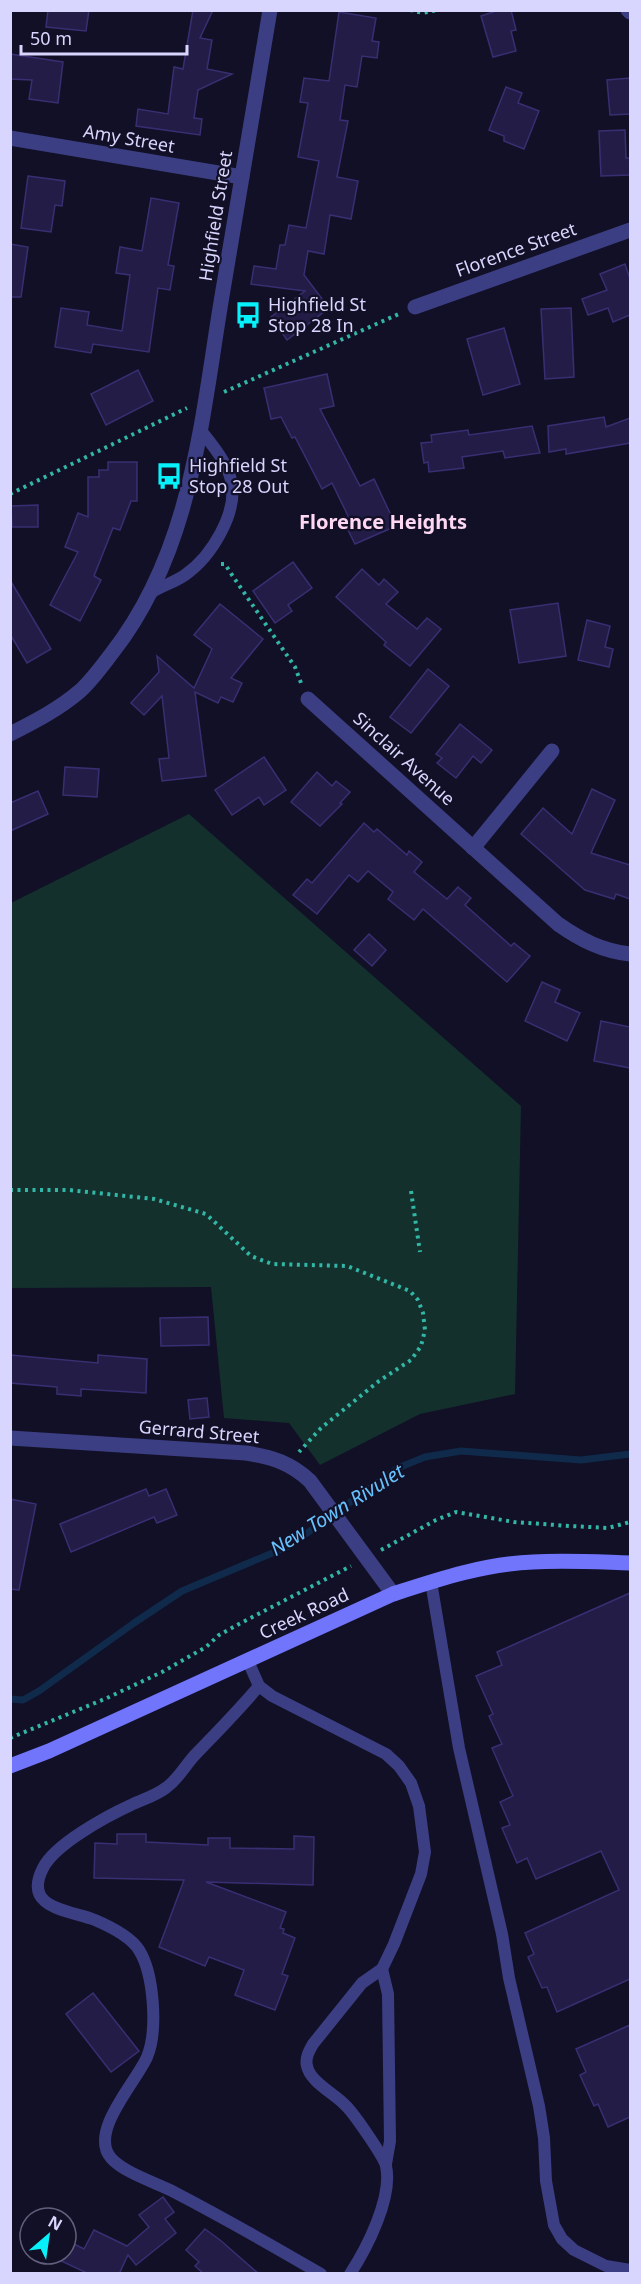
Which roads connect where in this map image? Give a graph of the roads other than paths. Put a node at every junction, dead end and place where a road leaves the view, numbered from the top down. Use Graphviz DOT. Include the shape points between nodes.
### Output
graph roads {
  1 [pos="270,10"];
  2 [pos="10,138"];
  3 [pos="242,177"];
  4 [pos="630,230"];
  5 [pos="415,307"];
  6 [pos="200,429"];
  7 [pos="152,592"];
  8 [pos="308,699"];
  9 [pos="10,734"];
  10 [pos="552,751"];
  11 [pos="473,848"];
  12 [pos="630,954"];
  13 [pos="10,1438"];
  14 [pos="630,1563"];
  15 [pos="431,1582"];
  16 [pos="393,1594"];
  17 [pos="248,1661"];
  18 [pos="259,1686"];
  19 [pos="10,1766"];
  20 [pos="382,1969"];
  21 [pos="386,2164"];
  22 [pos="630,2270"];
  23 [pos="321,2274"];
  24 [pos="350,2274"];
  1 -- 3 [label="street, Highfield Street"];
  2 -- 3 [label="street, Amy Street"];
  3 -- 6 [label="street, Highfield Street"];
  4 -- 5 [label="street, Florence Street"];
  6 -- 7 [label="street, Highfield Street" via="178,529"];
  6 -- 7 [label="lane" via="226,465 233,494 230,510 204,557 185,575"];
  7 -- 9 [label="street, Highfield Street" via="121,642 80,691"];
  8 -- 11 [label="street, Sinclair Avenue"];
  10 -- 11 [label="street"];
  11 -- 12 [label="street, Sinclair Avenue" via="575,936 614,952"];
  13 -- 16 [label="street, Gerrard Street" via="246,1453 277,1459 310,1481"];
  14 -- 15 [label="street, Creek Road" via="511,1564"];
  15 -- 16 [label="street, Creek Road"];
  15 -- 22 [label="lane" via="459,1748 538,2106 554,2225 574,2250 606,2266"];
  16 -- 17 [label="street, Creek Road"];
  17 -- 18 [label="lane"];
  17 -- 19 [label="street, Creek Road"];
  18 -- 20 [label="lane" via="386,1754 411,1783 423,1828 422,1874"];
  18 -- 23 [label="lane" via="169,1786 67,1842 43,1867 37,1883 41,1897 53,1909 95,1920 127,1938 139,1950 146,1967 153,2035 148,2055 108,2126 105,2147 111,2158"];
  20 -- 21 [label="lane" via="388,1994 390,2141"];
  20 -- 21 [label="lane" via="362,1983 313,2044 307,2067 316,2080 347,2106"];
  21 -- 24 [label="lane" via="387,2180 378,2217"];
}
